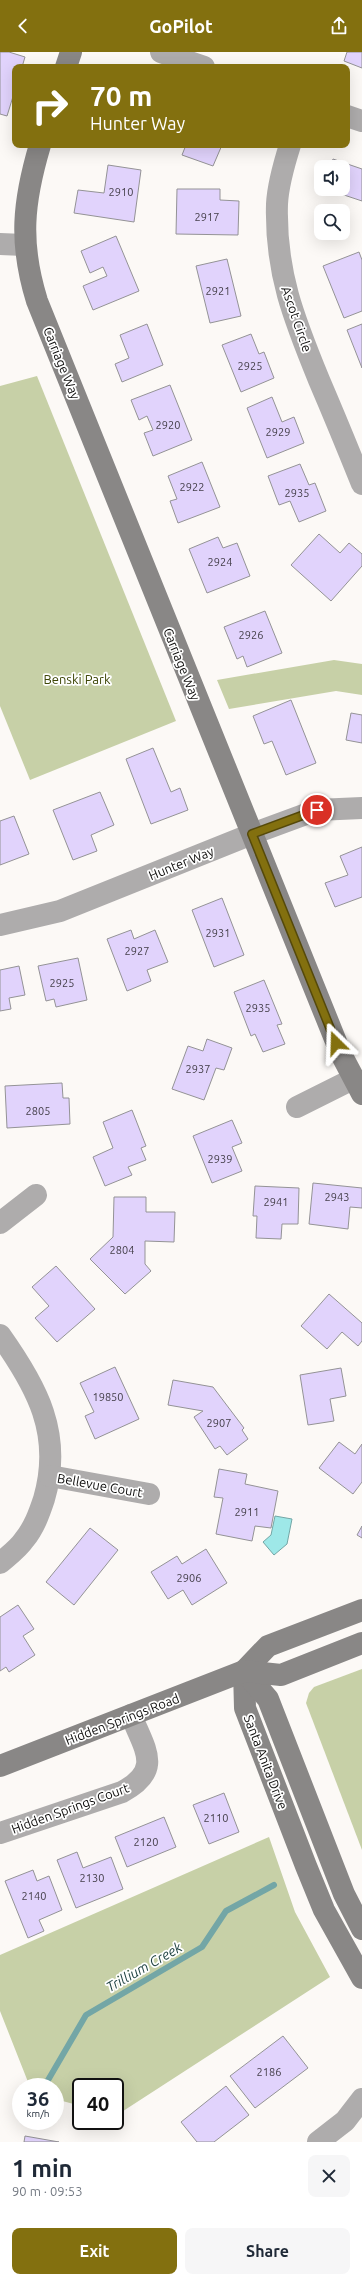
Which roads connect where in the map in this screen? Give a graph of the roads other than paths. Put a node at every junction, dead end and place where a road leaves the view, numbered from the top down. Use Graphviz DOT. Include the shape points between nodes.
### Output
graph roads {
  1 [pos="71,52"];
  2 [pos="161,52"];
  3 [pos="67,64"];
  4 [pos="195,64"];
  5 [pos="350,117"];
  6 [pos="362,121"];
  7 [pos="39,148"];
  8 [pos="289,148"];
  9 [pos="0,244"];
  10 [pos="24,245"];
  11 [pos="362,484"];
  12 [pos="362,808"];
  13 [pos="252,834"];
  14 [pos="0,925"];
  15 [pos="357,1086"];
  16 [pos="297,1107"];
  17 [pos="36,1195"];
  18 [pos="0,1222"];
  19 [pos="0,1335"];
  20 [pos="50,1476"];
  21 [pos="149,1494"];
  22 [pos="0,1563"];
  23 [pos="362,1610"];
  24 [pos="362,1643"];
  25 [pos="244,1671"];
  26 [pos="132,1715"];
  27 [pos="0,1766"];
  28 [pos="0,1833"];
  29 [pos="362,1929"];
  30 [pos="362,1978"];
  31 [pos="362,2099"];
  32 [pos="318,2142"];
  1 -- 3 [label="main road"];
  2 -- 4 [label="street"];
  5 -- 6 [label="street"];
  7 -- 10 [label="main road, Carriage Way" via="26,205"];
  8 -- 11 [label="street, Ascot Circle" via="281,175 277,204 283,280 291,311"];
  9 -- 10 [label="street"];
  10 -- 13 [label="main road, Carriage Way" via="30,279 54,346"];
  12 -- 13 [label="street, Hunter Way" via="317,810"];
  13 -- 14 [label="street, Hunter Way" via="60,911"];
  13 -- 15 [label="main road, Carriage Way" via="340,1054"];
  15 -- 16 [label="street, Carriage Way"];
  17 -- 18 [label="street"];
  19 -- 20 [label="street" via="21,1364 38,1399 51,1448"];
  20 -- 21 [label="street, Bellevue Court"];
  20 -- 22 [label="street" via="38,1519 24,1541"];
  23 -- 25 [label="main road, Hidden Springs Road" via="268,1646"];
  24 -- 25 [label="main road, Hidden Springs Road" via="281,1675"];
  25 -- 26 [label="main road, Hidden Springs Road"];
  25 -- 29 [label="main road, Santa Anita Drive" via="268,1699 344,1894"];
  25 -- 30 [label="main road, Santa Anita Drive" via="245,1708 303,1859 324,1910"];
  26 -- 27 [label="main road, Hidden Springs Road"];
  26 -- 28 [label="street, Hidden Springs Court" via="148,1757 147,1771 137,1784 122,1792"];
  31 -- 32 [label="street" via="345,2121"];
}
